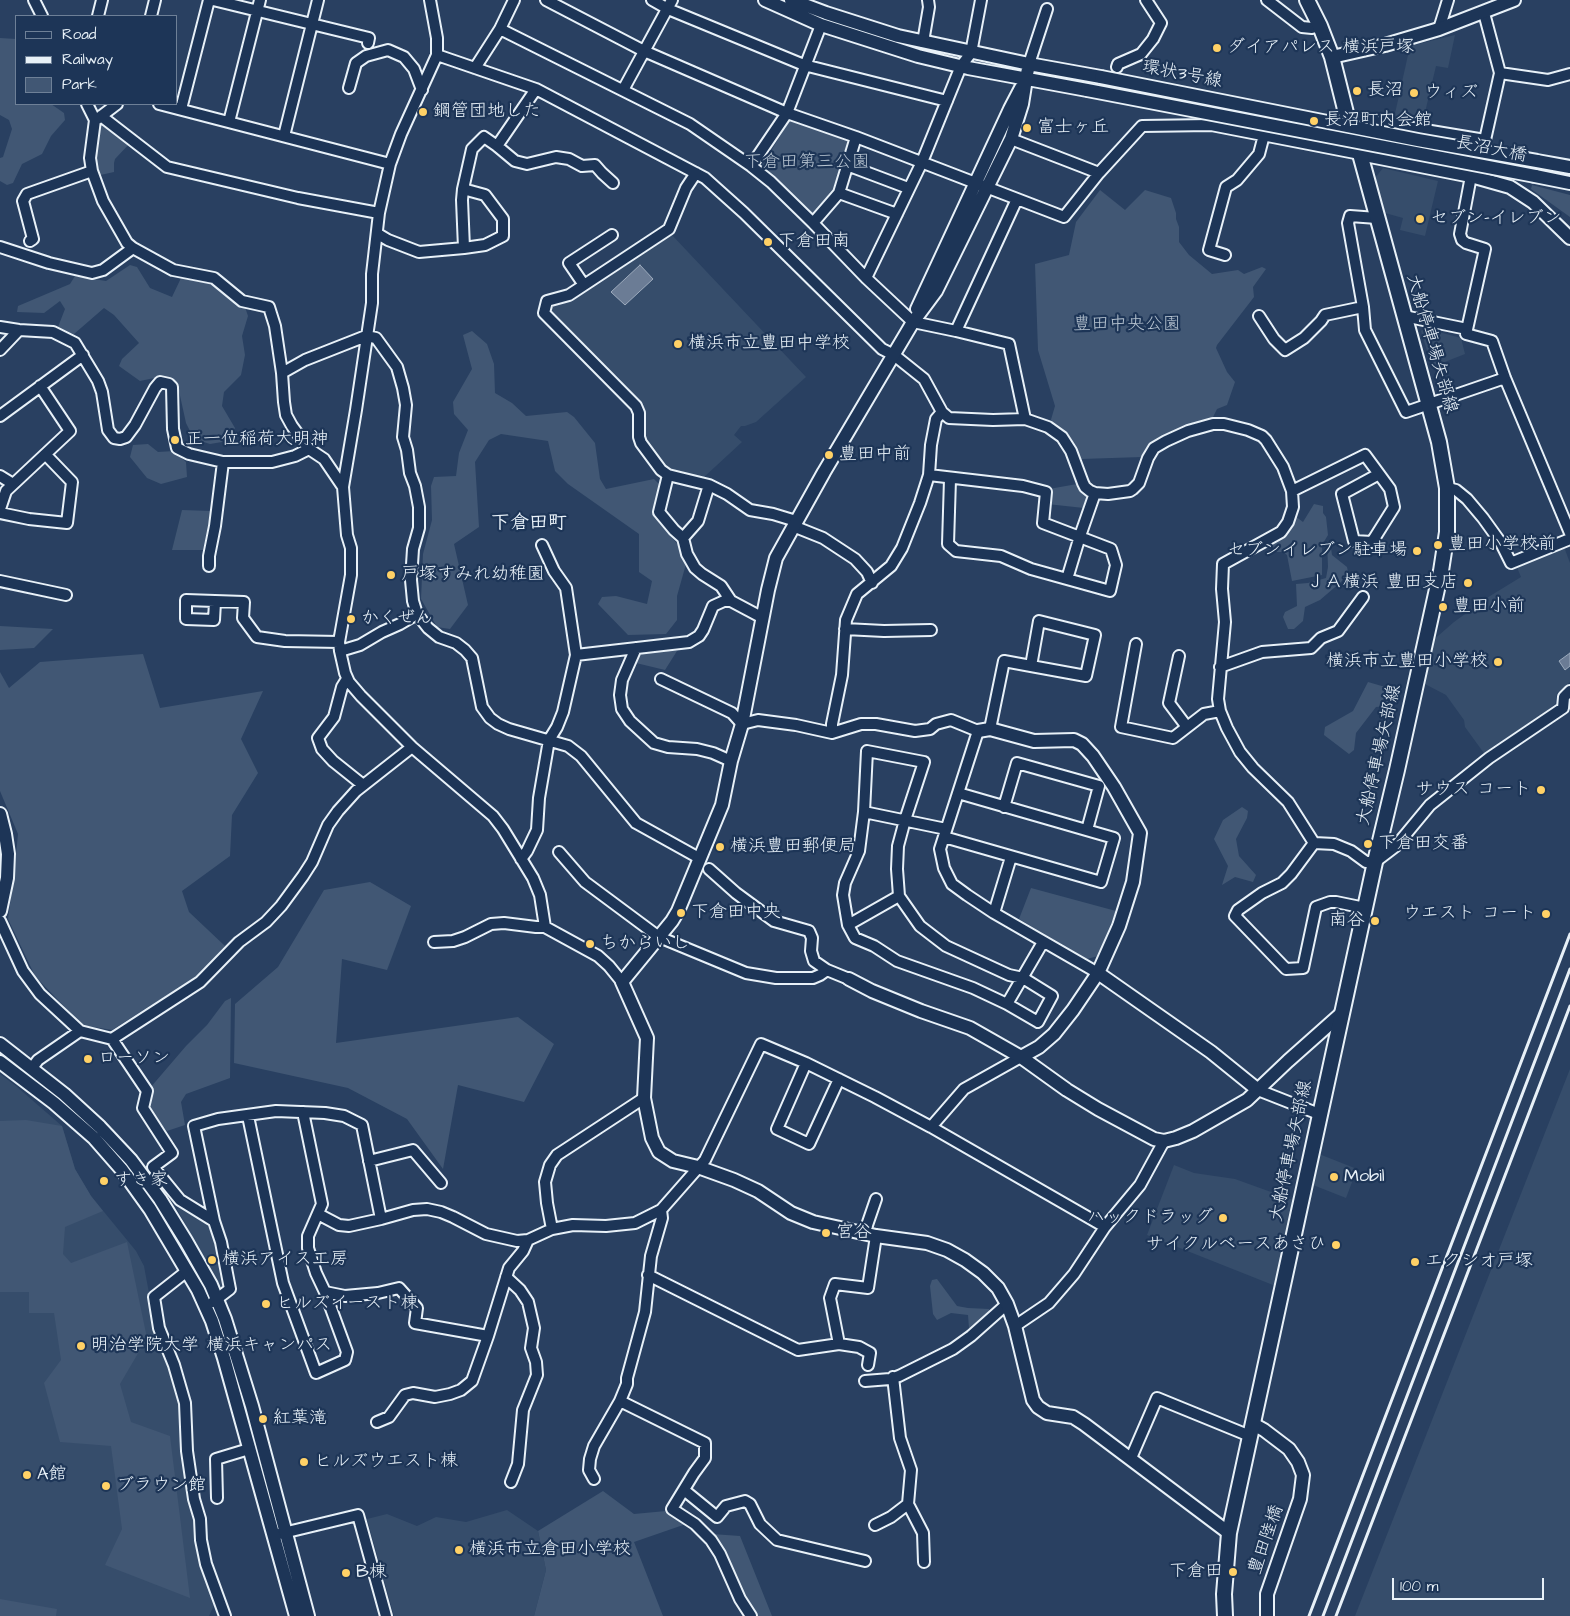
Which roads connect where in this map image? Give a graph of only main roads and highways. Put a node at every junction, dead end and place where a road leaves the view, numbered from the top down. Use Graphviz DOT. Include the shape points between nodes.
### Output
graph roads {
  1 [pos="1307,0"];
  2 [pos="1224,1616"];
  1 -- 2 [label="main road, 大船停車場矢部線" via="1332,57 1439,442 1447,488 1447,532 1442,570 1228,1533"];
}
